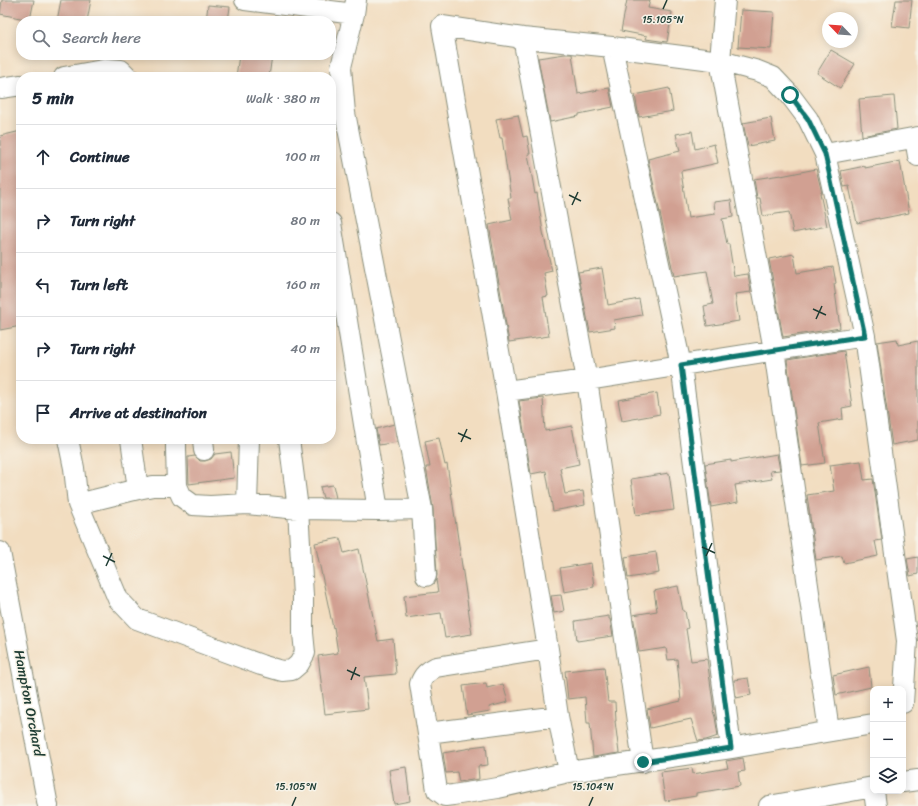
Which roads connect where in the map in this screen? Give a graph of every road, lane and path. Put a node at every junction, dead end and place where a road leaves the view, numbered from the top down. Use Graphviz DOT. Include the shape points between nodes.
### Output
graph roads {
  1 [pos="245,0"];
  2 [pos="725,0"];
  3 [pos="355,7"];
  4 [pos="523,38"];
  5 [pos="612,47"];
  6 [pos="720,61"];
  7 [pos="92,72"];
  8 [pos="123,72"];
  9 [pos="16,86"];
  10 [pos="1,88"];
  11 [pos="338,112"];
  12 [pos="917,144"];
  13 [pos="825,154"];
  14 [pos="336,254"];
  15 [pos="865,336"];
  16 [pos="774,350"];
  17 [pos="681,365"];
  18 [pos="587,380"];
  19 [pos="506,391"];
  20 [pos="69,444"];
  21 [pos="132,444"];
  22 [pos="176,444"];
  23 [pos="249,444"];
  24 [pos="290,444"];
  25 [pos="177,486"];
  26 [pos="138,489"];
  27 [pos="78,504"];
  28 [pos="247,504"];
  29 [pos="298,509"];
  30 [pos="422,509"];
  31 [pos="378,510"];
  32 [pos="0,552"];
  33 [pos="426,576"];
  34 [pos="913,640"];
  35 [pos="548,649"];
  36 [pos="906,686"];
  37 [pos="558,716"];
  38 [pos="870,724"];
  39 [pos="829,731"];
  40 [pos="428,733"];
  41 [pos="731,748"];
  42 [pos="643,762"];
  43 [pos="569,772"];
  44 [pos="918,780"];
  45 [pos="906,782"];
  46 [pos="870,788"];
  47 [pos="874,794"];
  48 [pos="793,804"];
  49 [pos="48,806"];
  50 [pos="769,806"];
  51 [pos="876,806"];
  1 -- 3 [label="street"];
  2 -- 6 [label="street"];
  3 -- 11 [label="street" via="341,67"];
  4 -- 5 [label="street"];
  4 -- 18 [label="street"];
  4 -- 19 [label="street" via="442,26"];
  5 -- 6 [label="street"];
  5 -- 17 [label="street"];
  6 -- 13 [label="street" via="773,77 808,119"];
  6 -- 16 [label="street"];
  7 -- 8 [label="street" via="108,69"];
  9 -- 10 [label="street"];
  11 -- 30 [label="street"];
  12 -- 13 [label="street"];
  13 -- 15 [label="street"];
  14 -- 31 [label="street"];
  15 -- 16 [label="street"];
  15 -- 34 [label="street"];
  16 -- 17 [label="street"];
  16 -- 39 [label="street"];
  17 -- 18 [label="street"];
  17 -- 41 [label="street"];
  18 -- 19 [label="street"];
  18 -- 42 [label="street"];
  19 -- 35 [label="street"];
  20 -- 27 [label="street"];
  21 -- 26 [label="street"];
  22 -- 25 [label="street"];
  23 -- 28 [label="street"];
  24 -- 29 [label="street"];
  25 -- 26 [label="street"];
  25 -- 28 [label="street" via="182,497 193,505"];
  26 -- 27 [label="street"];
  27 -- 29 [label="street" via="118,599 137,619 261,666 282,671 296,667 305,652"];
  28 -- 29 [label="street"];
  29 -- 31 [label="street"];
  30 -- 31 [label="street"];
  30 -- 33 [label="street"];
  32 -- 49 [label="street, Hampton Orchard"];
  34 -- 36 [label="street"];
  35 -- 37 [label="street"];
  35 -- 40 [label="street" via="436,667 426,673 420,684"];
  37 -- 40 [label="street"];
  37 -- 43 [label="street"];
  38 -- 39 [label="street"];
  39 -- 41 [label="street"];
  40 -- 43 [label="street" via="437,790 445,796 498,788"];
  41 -- 42 [label="street"];
  42 -- 43 [label="street"];
  44 -- 45 [label="street"];
  46 -- 48 [label="street"];
  47 -- 51 [label="street"];
  48 -- 50 [label="street"];
}
